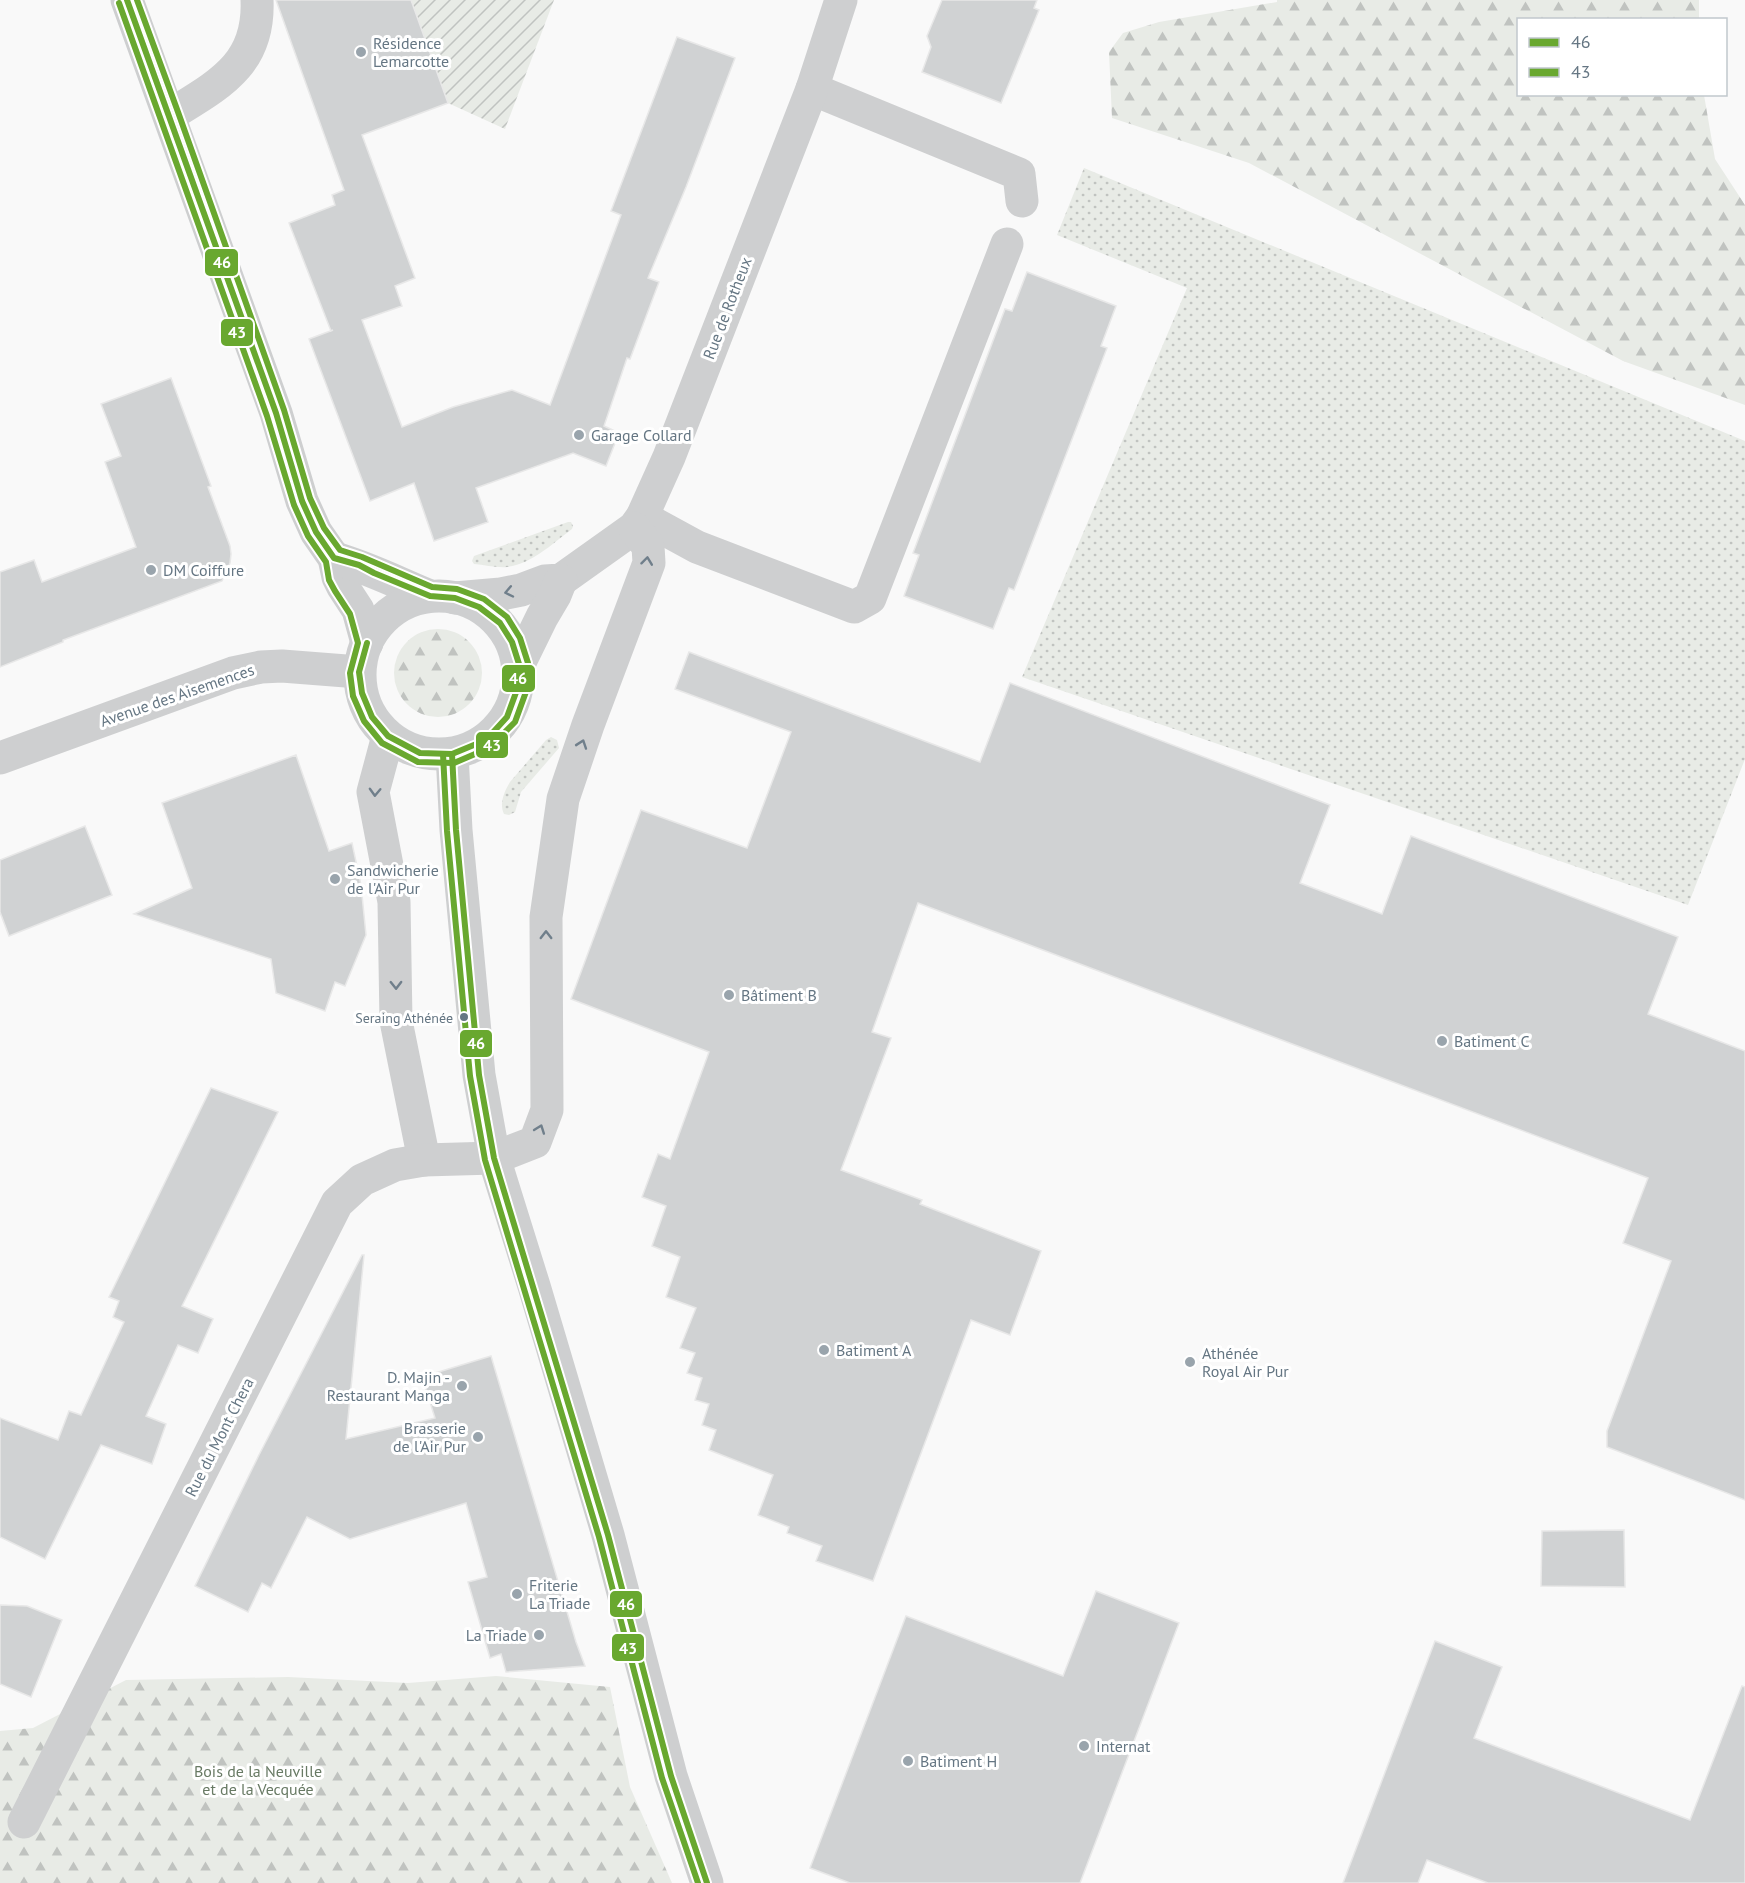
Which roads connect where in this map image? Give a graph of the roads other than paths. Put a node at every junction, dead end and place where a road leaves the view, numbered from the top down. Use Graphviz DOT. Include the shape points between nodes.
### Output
graph roads {
  1 [pos="128,0"];
  2 [pos="257,0"];
  3 [pos="841,0"];
  4 [pos="812,89"];
  5 [pos="170,115"];
  6 [pos="1022,201"];
  7 [pos="1007,243"];
  8 [pos="638,522"];
  9 [pos="334,558"];
  10 [pos="561,580"];
  11 [pos="443,597"];
  12 [pos="363,658"];
  13 [pos="519,664"];
  14 [pos="388,736"];
  15 [pos="452,754"];
  16 [pos="0,758"];
  17 [pos="494,1158"];
  18 [pos="424,1160"];
  19 [pos="24,1822"];
  20 [pos="706,1883"];
  1 -- 5 [label="street"];
  2 -- 5 [label="street" via="253,38 242,62 222,82"];
  3 -- 4 [label="street, Rue de Rotheux"];
  4 -- 6 [label="street" via="1019,174"];
  4 -- 8 [label="street, Rue de Rotheux" via="669,457"];
  5 -- 9 [label="street" via="276,413 302,501"];
  7 -- 8 [label="street" via="870,598 854,607"];
  8 -- 10 [label="street"];
  17 -- 8 [label="street, Rue du Mont Chera, one-way" via="535,1142 547,1110 546,917 563,799 649,563 648,546"];
  9 -- 11 [label="street"];
  9 -- 12 [label="street" via="338,577 358,610"];
  10 -- 11 [label="street, one-way" via="501,594"];
  10 -- 13 [label="street"];
  11 -- 12 [label="street" via="404,604 387,615 374,630"];
  11 -- 13 [label="street" via="479,607 500,623"];
  12 -- 14 [label="street" via="362,693 372,717"];
  12 -- 16 [label="street, Avenue des Aisemences" via="233,673"];
  13 -- 15 [label="street" via="518,687 507,717 486,740"];
  14 -- 15 [label="street" via="420,753"];
  14 -- 18 [label="street, one-way" via="373,792 394,902 396,1021"];
  15 -- 17 [label="street" via="479,1075"];
  17 -- 18 [label="street, Rue du Mont Chera"];
  17 -- 20 [label="street" via="608,1535 671,1776"];
  18 -- 19 [label="street, Rue du Mont Chera" via="395,1165 362,1179 337,1203"];
}
